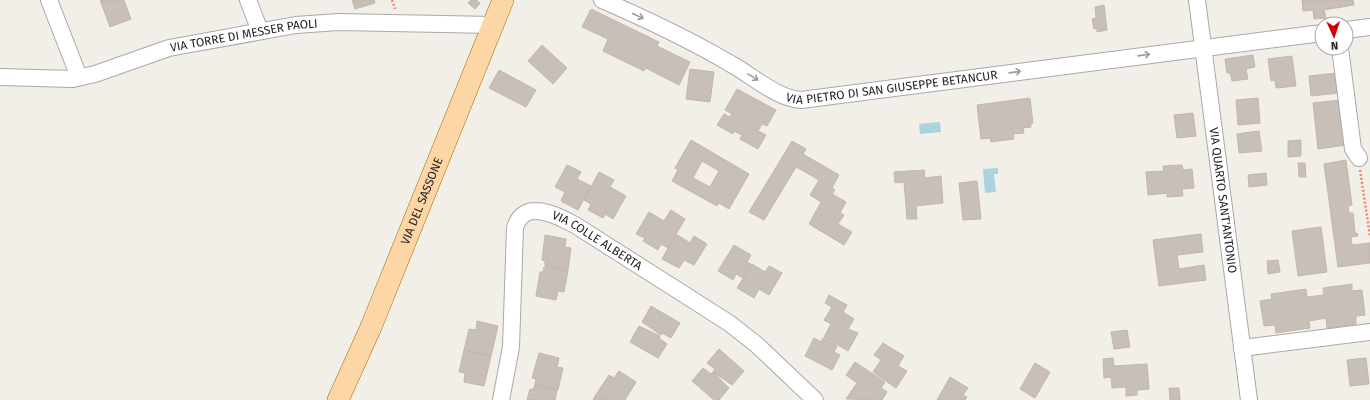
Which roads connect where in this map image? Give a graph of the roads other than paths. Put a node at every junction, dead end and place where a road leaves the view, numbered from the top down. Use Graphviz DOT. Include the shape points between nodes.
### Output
graph roads {
  1 [pos="49,0"];
  2 [pos="248,0"];
  3 [pos="503,0"];
  4 [pos="602,0"];
  5 [pos="1198,0"];
  6 [pos="493,25"];
  7 [pos="1370,27"];
  8 [pos="1354,29"];
  9 [pos="260,31"];
  10 [pos="1314,34"];
  11 [pos="1203,47"];
  12 [pos="1341,56"];
  13 [pos="0,77"];
  14 [pos="79,77"];
  15 [pos="1359,158"];
  16 [pos="1370,332"];
  17 [pos="1242,348"];
  18 [pos="338,400"];
  19 [pos="501,400"];
  20 [pos="815,400"];
  21 [pos="1249,400"];
  1 -- 14 [label="street"];
  2 -- 9 [label="street"];
  3 -- 6 [label="main road, VIA DEL SASSONE"];
  4 -- 11 [label="street, VIA PIETRO DI SAN GIUSEPPE BETANCUR, one-way" via="653,22 786,97 801,100"];
  5 -- 11 [label="street, VIA QUARTO SANT'ANTONIO"];
  6 -- 9 [label="street, VIA TORRE DI MESSER PAOLI" via="338,22 296,24"];
  6 -- 18 [label="main road, VIA DEL SASSONE" via="371,327"];
  7 -- 8 [label="street"];
  9 -- 14 [label="street, VIA TORRE DI MESSER PAOLI" via="169,48"];
  10 -- 11 [label="street, VIA PIETRO DI SAN GIUSEPPE BETANCUR"];
  11 -- 17 [label="street, VIA QUARTO SANT'ANTONIO"];
  12 -- 15 [label="street" via="1353,149"];
  13 -- 14 [label="street, VIA TORRE DI MESSER PAOLI"];
  16 -- 17 [label="street"];
  17 -- 21 [label="street, VIA QUARTO SANT'ANTONIO"];
  19 -- 20 [label="street, VIA COLLE ALBERTA" via="512,347 515,228 520,217 535,211 551,214 575,225 720,316 757,345"];
}
